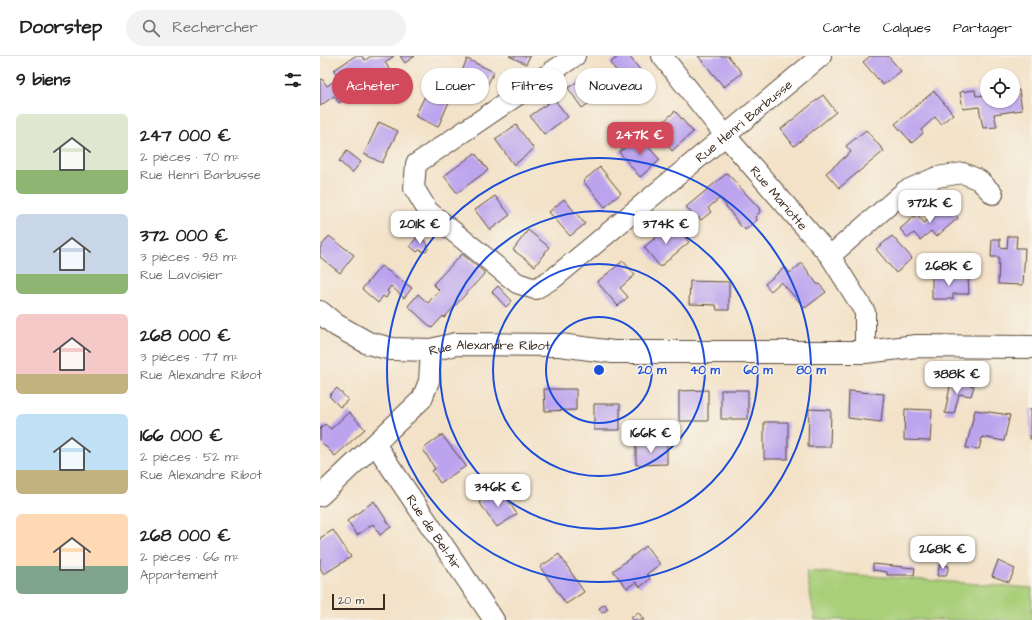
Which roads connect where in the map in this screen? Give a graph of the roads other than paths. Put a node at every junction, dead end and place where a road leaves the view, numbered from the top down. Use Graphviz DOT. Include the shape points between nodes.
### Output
graph roads {
  1 [pos="575,56"];
  2 [pos="662,56"];
  3 [pos="821,56"];
  4 [pos="726,135"];
  5 [pos="993,194"];
  6 [pos="830,256"];
  7 [pos="320,312"];
  8 [pos="1032,347"];
  9 [pos="431,350"];
  10 [pos="865,352"];
  11 [pos="1032,360"];
  12 [pos="375,444"];
  13 [pos="320,496"];
  14 [pos="494,620"];
  1 -- 4 [label="street, Rue Henri Barbusse" via="416,164 414,188 428,211 517,283 535,289 554,278"];
  2 -- 4 [label="street, Rue Mariotte"];
  3 -- 4 [label="street, Rue Henri Barbusse"];
  4 -- 6 [label="street, Rue Mariotte"];
  5 -- 6 [label="street" via="979,180 963,172 937,177 905,191"];
  6 -- 10 [label="street, Rue Mariotte" via="865,312"];
  7 -- 9 [label="main road, Rue Alexandre Ribot" via="336,325 368,343 392,349"];
  8 -- 10 [label="main road, Rue Alexandre Ribot" via="917,346"];
  9 -- 10 [label="main road, Rue Alexandre Ribot" via="456,359 496,360 559,359 613,352"];
  9 -- 12 [label="street" via="429,382 422,399"];
  10 -- 11 [label="main road, Rue Alexandre Ribot" via="918,360"];
  12 -- 13 [label="street"];
  12 -- 14 [label="street, Rue de Bel-Air"];
}
